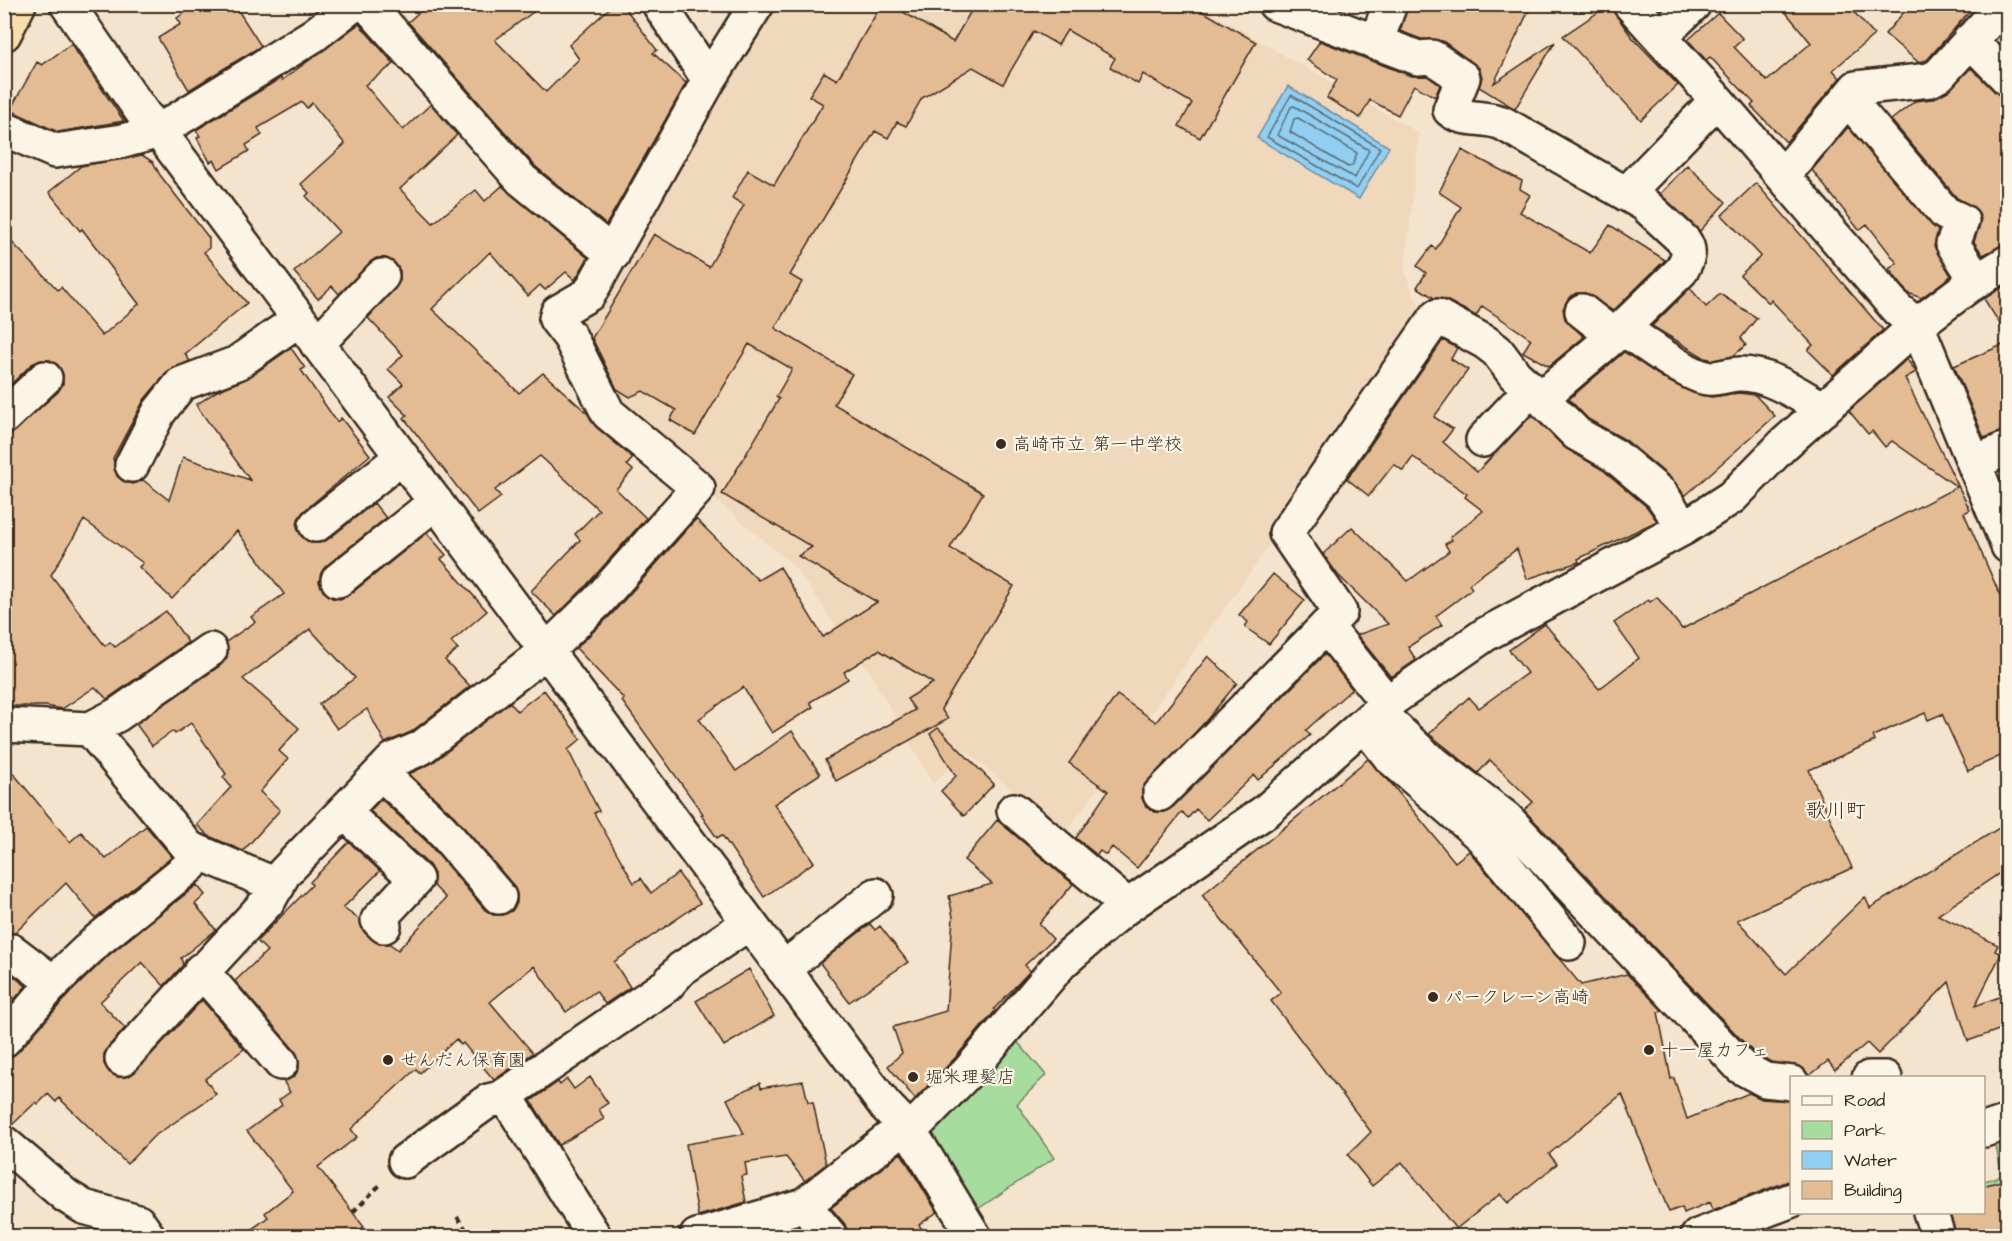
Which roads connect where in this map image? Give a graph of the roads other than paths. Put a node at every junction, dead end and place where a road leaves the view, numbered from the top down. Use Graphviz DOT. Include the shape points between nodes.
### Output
graph roads {
  1 [pos="19,4"];
  2 [pos="67,4"];
  3 [pos="354,4"];
  4 [pos="368,4"];
  5 [pos="659,4"];
  6 [pos="757,4"];
  7 [pos="1275,4"];
  8 [pos="1390,4"];
  9 [pos="1630,4"];
  10 [pos="1694,4"];
  11 [pos="2004,4"];
  12 [pos="4,34"];
  13 [pos="1660,37"];
  14 [pos="1970,40"];
  15 [pos="1376,43"];
  16 [pos="2007,79"];
  17 [pos="710,80"];
  18 [pos="1848,99"];
  19 [pos="1718,100"];
  20 [pos="4,129"];
  21 [pos="159,131"];
  22 [pos="1783,176"];
  23 [pos="1626,194"];
  24 [pos="613,254"];
  25 [pos="2007,262"];
  26 [pos="382,276"];
  27 [pos="1977,281"];
  28 [pos="1582,311"];
  29 [pos="1917,326"];
  30 [pos="308,332"];
  31 [pos="1619,332"];
  32 [pos="45,378"];
  33 [pos="1536,393"];
  34 [pos="1824,409"];
  35 [pos="4,417"];
  36 [pos="1483,440"];
  37 [pos="2007,448"];
  38 [pos="402,457"];
  39 [pos="1974,464"];
  40 [pos="132,465"];
  41 [pos="436,502"];
  42 [pos="316,525"];
  43 [pos="1684,528"];
  44 [pos="2007,546"];
  45 [pos="338,580"];
  46 [pos="1326,626"];
  47 [pos="210,650"];
  48 [pos="546,651"];
  49 [pos="1376,713"];
  50 [pos="4,725"];
  51 [pos="90,729"];
  52 [pos="382,774"];
  53 [pos="1160,794"];
  54 [pos="1014,810"];
  55 [pos="344,812"];
  56 [pos="198,854"];
  57 [pos="278,886"];
  58 [pos="876,895"];
  59 [pos="499,897"];
  60 [pos="1128,906"];
  61 [pos="749,923"];
  62 [pos="384,926"];
  63 [pos="1569,943"];
  64 [pos="12,951"];
  65 [pos="783,969"];
  66 [pos="201,970"];
  67 [pos="54,983"];
  68 [pos="4,1040"];
  69 [pos="122,1059"];
  70 [pos="281,1063"];
  71 [pos="1790,1083"];
  72 [pos="505,1095"];
  73 [pos="2007,1122"];
  74 [pos="1985,1129"];
  75 [pos="910,1131"];
  76 [pos="4,1143"];
  77 [pos="405,1161"];
  78 [pos="1790,1200"];
  79 [pos="804,1205"];
  80 [pos="1931,1214"];
  81 [pos="148,1236"];
  82 [pos="594,1236"];
  83 [pos="697,1236"];
  84 [pos="830,1236"];
  85 [pos="974,1236"];
  86 [pos="1698,1236"];
  87 [pos="1938,1236"];
  1 -- 12 [label="highway"];
  2 -- 21 [label="street"];
  3 -- 21 [label="street" via="314,35"];
  4 -- 24 [label="street" via="522,180"];
  5 -- 17 [label="street"];
  6 -- 17 [label="street"];
  7 -- 15 [label="street"];
  8 -- 15 [label="street"];
  9 -- 13 [label="street"];
  10 -- 13 [label="street"];
  11 -- 14 [label="street"];
  13 -- 19 [label="street"];
  14 -- 16 [label="street"];
  14 -- 18 [label="street" via="1930,80 1868,85 1856,88"];
  15 -- 23 [label="street" via="1418,58 1432,57 1463,78 1450,105 1455,114 1491,117"];
  17 -- 24 [label="street"];
  18 -- 22 [label="street"];
  18 -- 27 [label="street" via="1945,213 1962,221 1953,244"];
  19 -- 22 [label="street"];
  19 -- 23 [label="street"];
  20 -- 21 [label="street" via="55,151 123,141"];
  21 -- 30 [label="street"];
  22 -- 29 [label="street" via="1898,310"];
  23 -- 31 [label="street" via="1660,216 1689,247 1681,271"];
  24 -- 48 [label="street" via="589,294 558,312 556,319 570,337 608,413 698,488 598,602"];
  25 -- 27 [label="street"];
  26 -- 30 [label="street"];
  27 -- 29 [label="street"];
  28 -- 31 [label="street"];
  29 -- 34 [label="street"];
  29 -- 39 [label="street"];
  30 -- 38 [label="street"];
  30 -- 40 [label="street" via="181,384 159,412"];
  31 -- 33 [label="street"];
  31 -- 34 [label="street" via="1699,376 1710,379 1750,375 1771,381"];
  32 -- 35 [label="street"];
  33 -- 36 [label="street"];
  33 -- 43 [label="street" via="1577,434 1614,455 1661,494"];
  33 -- 46 [label="street" via="1485,342 1437,315 1287,532 1340,612"];
  34 -- 43 [label="street" via="1732,497"];
  37 -- 39 [label="street"];
  38 -- 41 [label="street"];
  38 -- 42 [label="street"];
  39 -- 44 [label="street"];
  41 -- 45 [label="street"];
  41 -- 48 [label="street"];
  43 -- 49 [label="street" via="1486,634"];
  46 -- 49 [label="street"];
  46 -- 53 [label="street"];
  47 -- 51 [label="street" via="117,715"];
  48 -- 52 [label="street" via="421,748 393,760"];
  48 -- 61 [label="street"];
  49 -- 60 [label="street" via="1266,811"];
  49 -- 63 [label="street" via="1390,757 1482,837"];
  49 -- 71 [label="street" via="1506,819 1741,1067 1765,1080"];
  50 -- 51 [label="street"];
  51 -- 56 [label="street"];
  52 -- 55 [label="street"];
  52 -- 59 [label="street" via="441,829"];
  54 -- 60 [label="street"];
  55 -- 57 [label="street" via="284,873"];
  55 -- 62 [label="street" via="416,879 378,920"];
  56 -- 57 [label="street"];
  56 -- 67 [label="street" via="190,866 97,941"];
  57 -- 66 [label="street"];
  58 -- 65 [label="street"];
  60 -- 75 [label="street" via="1062,962 977,1044"];
  61 -- 65 [label="street"];
  61 -- 72 [label="street" via="681,969 667,985"];
  64 -- 67 [label="street"];
  65 -- 75 [label="street" via="885,1105"];
  66 -- 69 [label="street"];
  66 -- 70 [label="street"];
  67 -- 68 [label="street"];
  72 -- 77 [label="street" via="488,1101"];
  72 -- 82 [label="street"];
  73 -- 74 [label="street"];
  75 -- 79 [label="street" via="896,1133"];
  75 -- 85 [label="street"];
  76 -- 81 [label="street" via="66,1196 84,1207 138,1222"];
  78 -- 86 [label="street"];
  79 -- 83 [label="street"];
  79 -- 84 [label="street"];
  80 -- 87 [label="street"];
}
